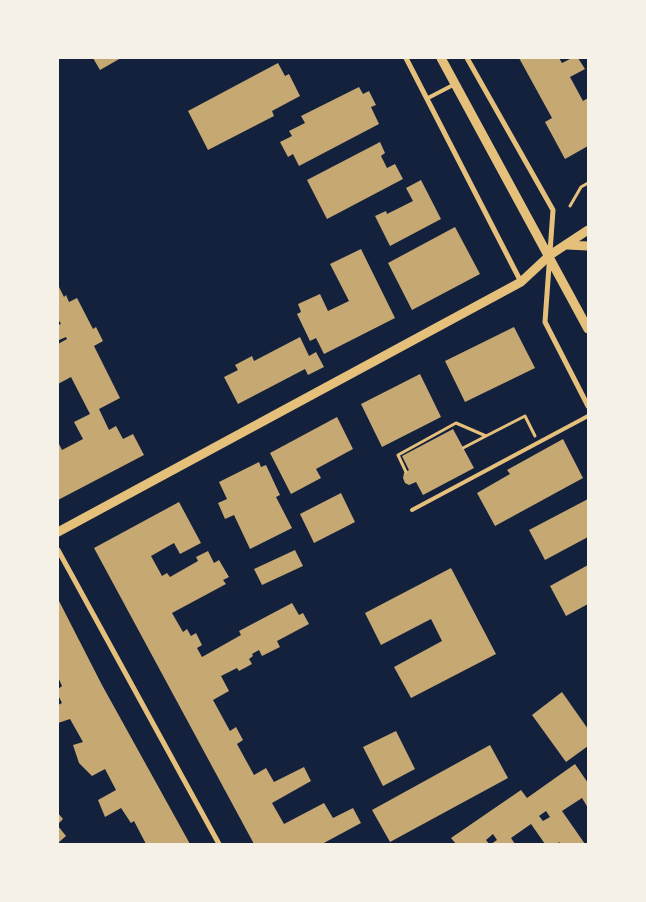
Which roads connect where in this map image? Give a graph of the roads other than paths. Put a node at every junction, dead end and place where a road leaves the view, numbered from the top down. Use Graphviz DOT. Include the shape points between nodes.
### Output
graph roads {
  1 [pos="406,58"];
  2 [pos="441,58"];
  3 [pos="468,58"];
  4 [pos="455,84"];
  5 [pos="428,98"];
  6 [pos="588,230"];
  7 [pos="566,245"];
  8 [pos="588,246"];
  9 [pos="550,255"];
  10 [pos="521,282"];
  11 [pos="588,329"];
  12 [pos="588,406"];
  13 [pos="588,416"];
  14 [pos="412,510"];
  15 [pos="58,532"];
  16 [pos="58,550"];
  17 [pos="219,844"];
  1 -- 5 [label="street"];
  2 -- 4 [label="street"];
  3 -- 9 [label="street" via="553,210"];
  4 -- 5 [label="lane"];
  4 -- 9 [label="street"];
  5 -- 10 [label="street"];
  6 -- 7 [label="street"];
  7 -- 8 [label="street"];
  7 -- 9 [label="street"];
  9 -- 10 [label="street"];
  9 -- 11 [label="street"];
  9 -- 12 [label="street" via="545,322"];
  10 -- 15 [label="street"];
  13 -- 14 [label="lane"];
  16 -- 17 [label="street"];
}
